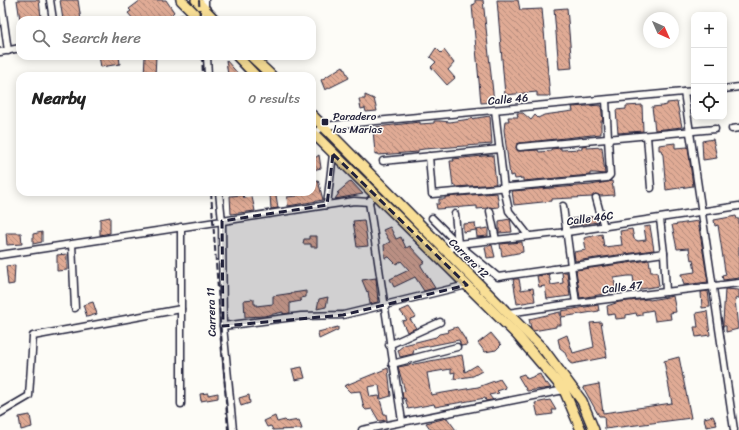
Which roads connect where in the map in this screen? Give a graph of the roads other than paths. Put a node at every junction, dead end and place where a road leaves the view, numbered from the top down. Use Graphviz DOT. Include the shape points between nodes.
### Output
graph roads {
  1 [pos="1,0"];
  2 [pos="50,0"];
  3 [pos="181,0"];
  4 [pos="196,0"];
  5 [pos="205,0"];
  6 [pos="52,16"];
  7 [pos="201,16"];
  8 [pos="202,16"];
  9 [pos="202,16"];
  10 [pos="16,49"];
  11 [pos="8,51"];
  12 [pos="0,52"];
  13 [pos="207,60"];
  14 [pos="241,60"];
  15 [pos="256,60"];
  16 [pos="208,72"];
  17 [pos="252,72"];
  18 [pos="268,72"];
  19 [pos="739,87"];
  20 [pos="727,89"];
  21 [pos="691,91"];
  22 [pos="684,92"];
  23 [pos="606,100"];
  24 [pos="496,110"];
  25 [pos="316,119"];
  26 [pos="323,126"];
  27 [pos="715,129"];
  28 [pos="316,131"];
  29 [pos="690,132"];
  30 [pos="316,136"];
  31 [pos="647,136"];
  32 [pos="607,140"];
  33 [pos="520,147"];
  34 [pos="500,149"];
  35 [pos="333,154"];
  36 [pos="429,156"];
  37 [pos="383,161"];
  38 [pos="504,188"];
  39 [pos="651,188"];
  40 [pos="219,196"];
  41 [pos="372,198"];
  42 [pos="596,198"];
  43 [pos="327,205"];
  44 [pos="563,206"];
  45 [pos="739,206"];
  46 [pos="490,211"];
  47 [pos="702,212"];
  48 [pos="455,214"];
  49 [pos="432,218"];
  50 [pos="660,219"];
  51 [pos="222,221"];
  52 [pos="181,227"];
  53 [pos="604,227"];
  54 [pos="567,232"];
  55 [pos="528,235"];
  56 [pos="496,240"];
  57 [pos="72,244"];
  58 [pos="458,244"];
  59 [pos="446,252"];
  60 [pos="664,253"];
  61 [pos="0,255"];
  62 [pos="570,267"];
  63 [pos="739,283"];
  64 [pos="467,285"];
  65 [pos="712,286"];
  66 [pos="666,292"];
  67 [pos="576,303"];
  68 [pos="383,304"];
  69 [pos="74,308"];
  70 [pos="181,309"];
  71 [pos="508,313"];
  72 [pos="440,322"];
  73 [pos="223,326"];
  74 [pos="389,345"];
  75 [pos="458,347"];
  76 [pos="392,364"];
  77 [pos="564,390"];
  78 [pos="181,404"];
  79 [pos="0,413"];
  80 [pos="402,421"];
  81 [pos="380,428"];
  82 [pos="233,430"];
  83 [pos="362,430"];
  84 [pos="581,430"];
  85 [pos="594,430"];
  86 [pos="734,430"];
  1 -- 11 [label="street"];
  2 -- 6 [label="street"];
  3 -- 7 [label="main road"];
  4 -- 8 [label="main road"];
  5 -- 9 [label="street"];
  10 -- 11 [label="street"];
  11 -- 12 [label="street"];
  13 -- 16 [label="street"];
  14 -- 17 [label="main road"];
  15 -- 18 [label="main road"];
  19 -- 20 [label="street"];
  21 -- 22 [label="street, Calle 46"];
  22 -- 23 [label="street, Calle 46"];
  22 -- 29 [label="street"];
  23 -- 24 [label="street, Calle 46"];
  23 -- 32 [label="street"];
  24 -- 26 [label="street, Calle 46"];
  24 -- 34 [label="street"];
  25 -- 26 [label="main road, Carrera 12"];
  26 -- 28 [label="street"];
  26 -- 59 [label="main road, Carrera 12"];
  27 -- 29 [label="street"];
  29 -- 31 [label="street"];
  29 -- 47 [label="street"];
  30 -- 35 [label="main road, Carrera 12"];
  31 -- 32 [label="street"];
  31 -- 39 [label="street"];
  32 -- 33 [label="street"];
  32 -- 38 [label="street" via="610,175 607,178"];
  34 -- 36 [label="street"];
  34 -- 38 [label="street"];
  35 -- 41 [label="main road, Carrera 12"];
  35 -- 43 [label="street"];
  36 -- 37 [label="street"];
  36 -- 38 [label="street" via="432,194"];
  38 -- 55 [label="street" via="509,212"];
  40 -- 51 [label="street, Carrera 11"];
  41 -- 43 [label="street"];
  41 -- 64 [label="main road, Carrera 12"];
  41 -- 68 [label="street"];
  42 -- 53 [label="street"];
  43 -- 51 [label="street"];
  44 -- 54 [label="street"];
  45 -- 47 [label="street, Calle 46C"];
  46 -- 56 [label="street"];
  47 -- 50 [label="street, Calle 46C"];
  47 -- 65 [label="street"];
  48 -- 58 [label="street"];
  49 -- 58 [label="street"];
  50 -- 53 [label="street, Calle 46C"];
  50 -- 60 [label="street"];
  51 -- 52 [label="street"];
  51 -- 73 [label="street, Carrera 11"];
  52 -- 57 [label="street"];
  52 -- 70 [label="street"];
  53 -- 54 [label="street, Calle 46C"];
  54 -- 55 [label="street, Calle 46C"];
  54 -- 62 [label="street"];
  55 -- 56 [label="street, Calle 46C"];
  56 -- 58 [label="street, Calle 46C"];
  57 -- 61 [label="street"];
  57 -- 69 [label="street"];
  58 -- 59 [label="street, Calle 46C"];
  58 -- 62 [label="street" via="498,277"];
  59 -- 71 [label="main road, Carrera 12"];
  60 -- 62 [label="street"];
  60 -- 66 [label="street"];
  62 -- 67 [label="street"];
  63 -- 65 [label="street, Calle 47"];
  64 -- 68 [label="street"];
  64 -- 77 [label="main road, Carrera 12" via="517,335"];
  65 -- 66 [label="street, Calle 47"];
  65 -- 86 [label="street"];
  66 -- 67 [label="street, Calle 47"];
  67 -- 71 [label="street, Calle 47"];
  68 -- 73 [label="street" via="343,315 300,316"];
  68 -- 74 [label="street"];
  70 -- 78 [label="street"];
  70 -- 79 [label="street" via="33,336 29,396"];
  71 -- 85 [label="main road, Carrera 12" via="544,350 572,387 582,402"];
  72 -- 74 [label="street"];
  73 -- 82 [label="street, Carrera 11"];
  74 -- 76 [label="street"];
  75 -- 76 [label="street"];
  76 -- 80 [label="street"];
  77 -- 80 [label="street"];
  77 -- 84 [label="main road, Carrera 12"];
  80 -- 81 [label="street"];
  81 -- 83 [label="street"];
}
